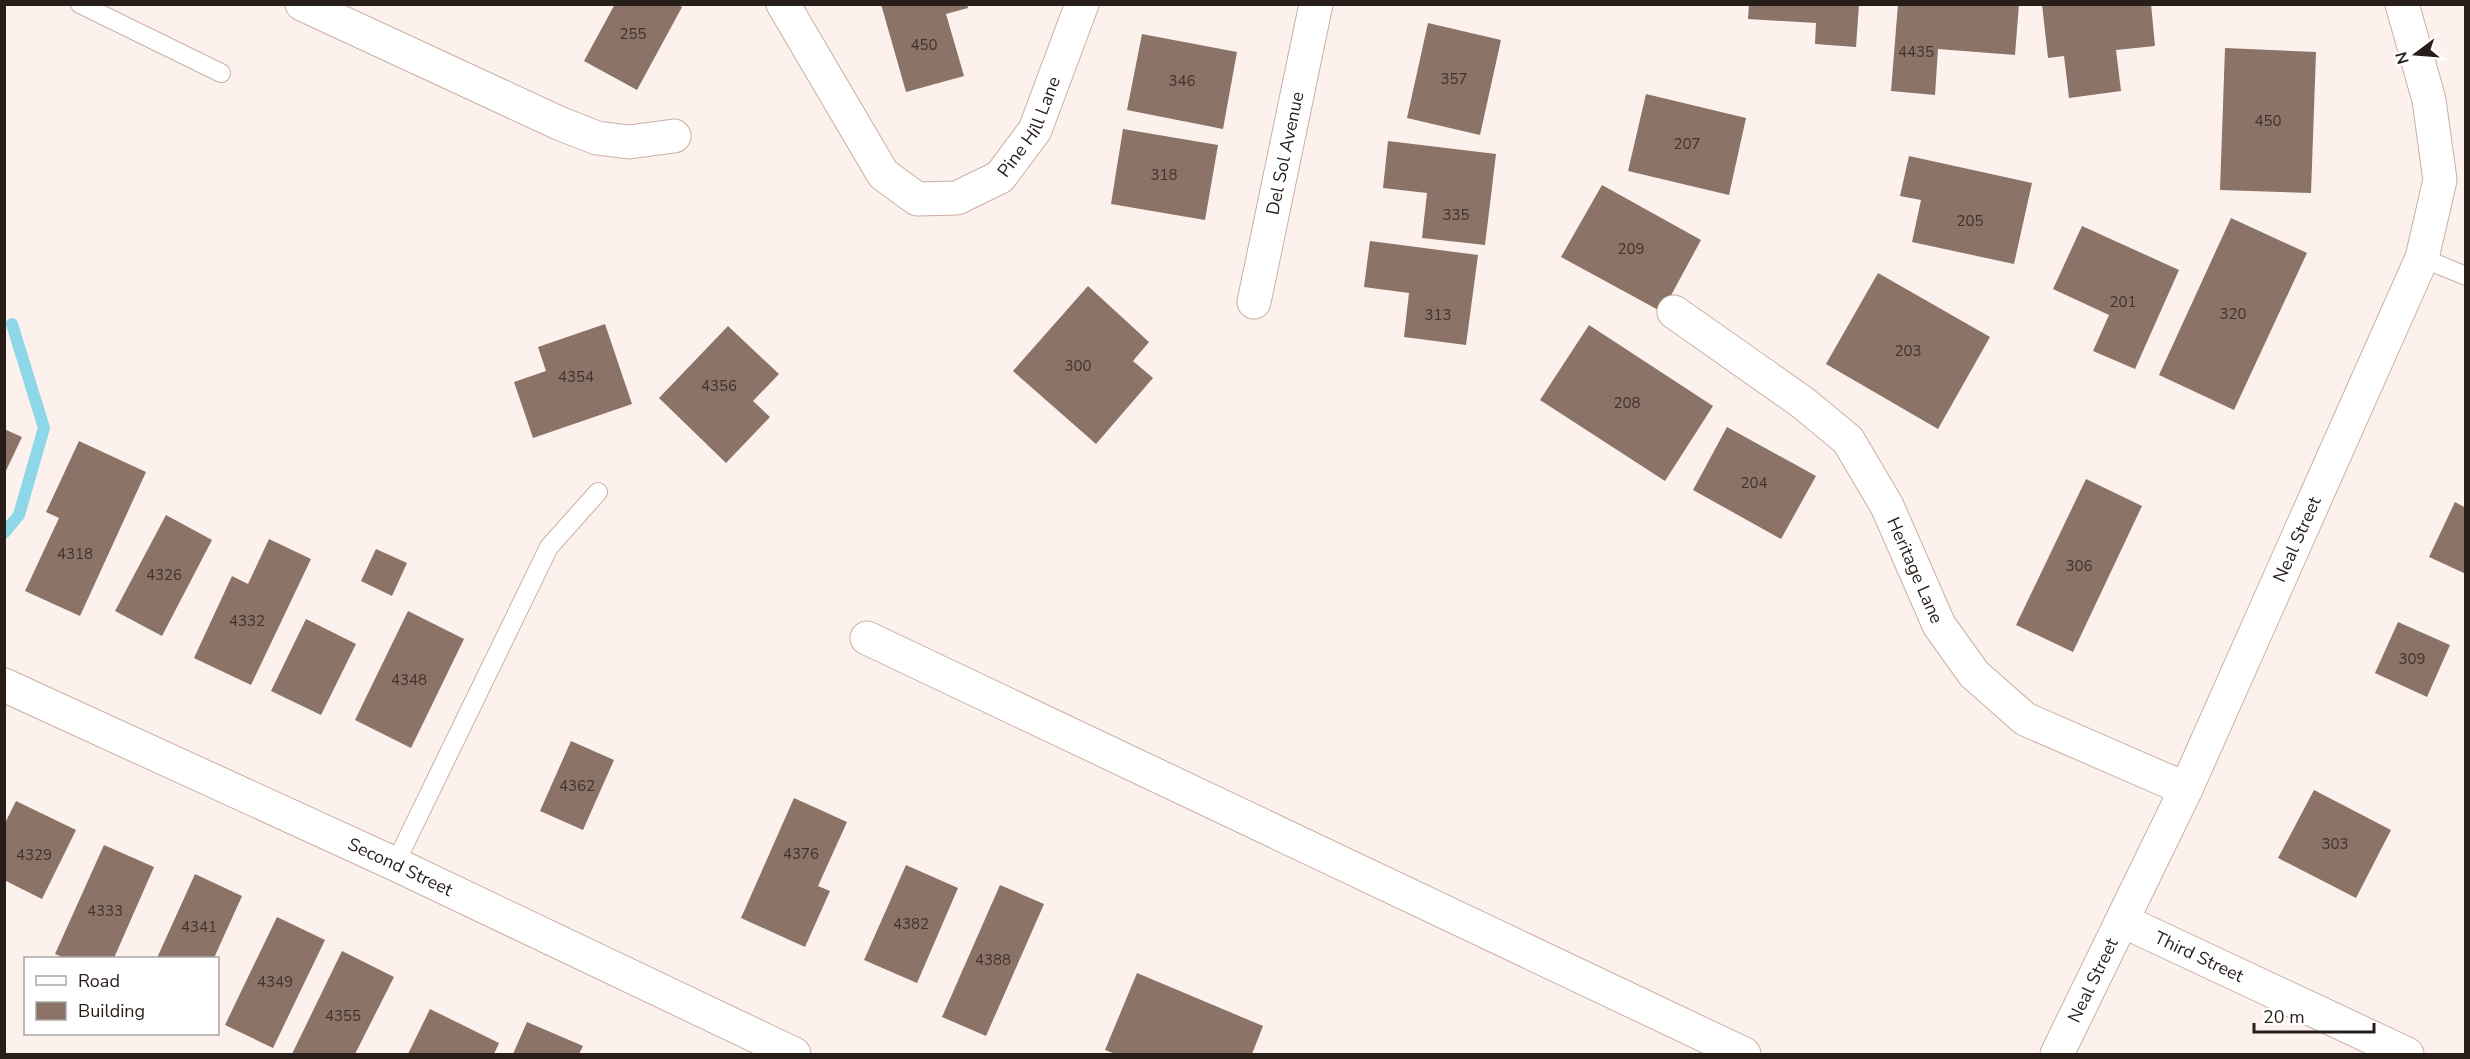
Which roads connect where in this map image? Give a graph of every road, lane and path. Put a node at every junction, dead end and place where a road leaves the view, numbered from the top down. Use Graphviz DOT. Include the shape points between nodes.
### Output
graph roads {
  1 [pos="80,4"];
  2 [pos="302,4"];
  3 [pos="783,4"];
  4 [pos="1082,4"];
  5 [pos="1316,4"];
  6 [pos="2402,4"];
  7 [pos="221,74"];
  8 [pos="674,136"];
  9 [pos="2422,258"];
  10 [pos="2466,276"];
  11 [pos="1254,302"];
  12 [pos="1674,312"];
  13 [pos="597,492"];
  14 [pos="867,638"];
  15 [pos="4,685"];
  16 [pos="2186,789"];
  17 [pos="395,864"];
  18 [pos="2122,921"];
  19 [pos="794,1054"];
  20 [pos="1744,1054"];
  21 [pos="2057,1054"];
  22 [pos="2407,1054"];
  1 -- 7 [label="lane"];
  2 -- 8 [label="street" via="597,138 629,142"];
  3 -- 4 [label="street, Pine Hill Lane" via="883,174 917,199 957,198 1000,177 1035,130"];
  5 -- 11 [label="street, Del Sol Avenue"];
  6 -- 9 [label="street, Neal Street" via="2429,100 2440,180"];
  9 -- 10 [label="lane"];
  9 -- 16 [label="street, Neal Street"];
  12 -- 16 [label="street, Heritage Lane" via="1802,402 1848,440 1887,506 1939,625 1974,674 2025,719"];
  13 -- 17 [label="lane" via="549,547"];
  14 -- 20 [label="street"];
  15 -- 17 [label="street, Second Street"];
  16 -- 18 [label="street, Neal Street"];
  17 -- 19 [label="street, Second Street"];
  18 -- 21 [label="street, Neal Street"];
  18 -- 22 [label="street, Third Street"];
}
